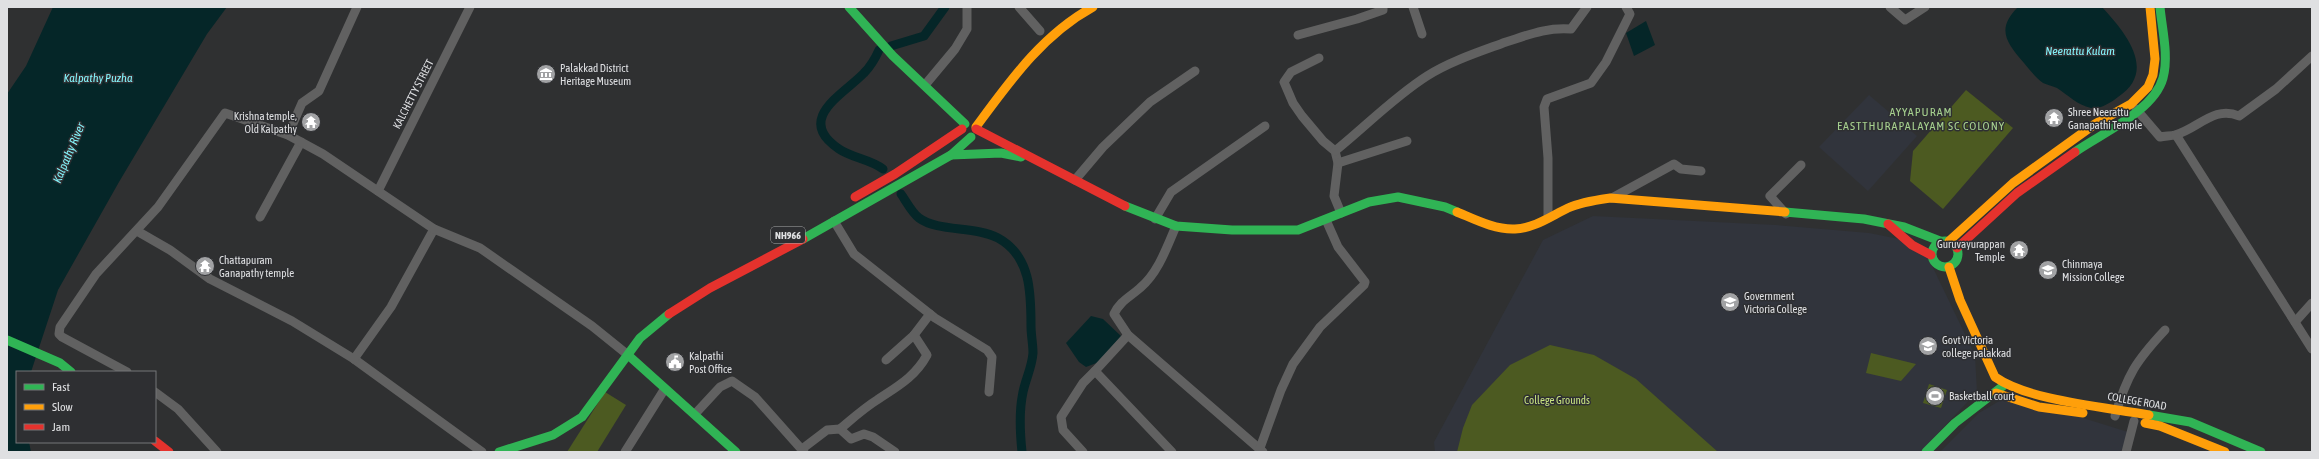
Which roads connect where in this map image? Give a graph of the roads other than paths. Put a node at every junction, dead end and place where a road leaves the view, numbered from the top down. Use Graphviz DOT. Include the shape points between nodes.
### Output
graph roads {
  1 [pos="357,7"];
  2 [pos="470,7"];
  3 [pos="849,7"];
  4 [pos="967,7"];
  5 [pos="1019,7"];
  6 [pos="1093,7"];
  7 [pos="1383,7"];
  8 [pos="1413,7"];
  9 [pos="1587,7"];
  10 [pos="1626,7"];
  11 [pos="1890,7"];
  12 [pos="1925,7"];
  13 [pos="2150,7"];
  14 [pos="2160,7"];
  15 [pos="1040,31"];
  16 [pos="1298,34"];
  17 [pos="1422,34"];
  18 [pos="2312,56"];
  19 [pos="1319,58"];
  20 [pos="1194,71"];
  21 [pos="925,85"];
  22 [pos="2131,104"];
  23 [pos="976,110"];
  24 [pos="2138,112"];
  25 [pos="1265,126"];
  26 [pos="969,128"];
  27 [pos="288,135"];
  28 [pos="2176,135"];
  29 [pos="301,142"];
  30 [pos="1407,142"];
  31 [pos="1335,151"];
  32 [pos="951,155"];
  33 [pos="1035,159"];
  34 [pos="1338,163"];
  35 [pos="1801,165"];
  36 [pos="1701,171"];
  37 [pos="1075,180"];
  38 [pos="378,191"];
  39 [pos="1610,198"];
  40 [pos="848,201"];
  41 [pos="1341,213"];
  42 [pos="1786,214"];
  43 [pos="260,217"];
  44 [pos="1548,218"];
  45 [pos="1155,219"];
  46 [pos="1326,220"];
  47 [pos="834,221"];
  48 [pos="1888,224"];
  49 [pos="1176,226"];
  50 [pos="434,229"];
  51 [pos="137,231"];
  52 [pos="781,239"];
  53 [pos="1944,241"];
  54 [pos="1957,248"];
  55 [pos="1931,255"];
  56 [pos="1945,267"];
  57 [pos="2312,303"];
  58 [pos="930,314"];
  59 [pos="2295,322"];
  60 [pos="2165,330"];
  61 [pos="1128,335"];
  62 [pos="914,336"];
  63 [pos="7,340"];
  64 [pos="2312,349"];
  65 [pos="625,353"];
  66 [pos="354,359"];
  67 [pos="886,360"];
  68 [pos="70,371"];
  69 [pos="125,371"];
  70 [pos="1095,371"];
  71 [pos="2005,384"];
  72 [pos="664,390"];
  73 [pos="989,392"];
  74 [pos="156,393"];
  75 [pos="1996,393"];
  76 [pos="2116,413"];
  77 [pos="694,414"];
  78 [pos="2134,421"];
  79 [pos="840,429"];
  80 [pos="156,442"];
  81 [pos="1261,450"];
  82 [pos="803,451"];
  83 [pos="169,452"];
  84 [pos="218,452"];
  85 [pos="482,452"];
  86 [pos="499,452"];
  87 [pos="625,452"];
  88 [pos="736,452"];
  89 [pos="895,452"];
  90 [pos="1083,452"];
  91 [pos="1172,452"];
  92 [pos="1926,452"];
  93 [pos="2126,452"];
  94 [pos="2225,452"];
  95 [pos="2261,452"];
  1 -- 27 [label="street" via="320,91 302,103"];
  2 -- 38 [label="street, KALCHETTY STREET"];
  3 -- 21 [label="main road" via="893,56"];
  4 -- 21 [label="street" via="967,29 955,49"];
  5 -- 15 [label="street"];
  6 -- 26 [label="main road, NH966" via="1068,21 1046,39"];
  7 -- 16 [label="street" via="1383,10 1357,19"];
  8 -- 17 [label="street"];
  9 -- 31 [label="street" via="1571,29 1536,31 1452,63 1429,75 1405,91"];
  10 -- 44 [label="street" via="1630,14 1606,62 1591,83 1547,99 1544,106 1548,158"];
  11 -- 12 [label="street" via="1905,20"];
  13 -- 22 [label="main road" via="2156,59 2153,75 2148,87"];
  14 -- 24 [label="main road" via="2165,58 2163,78 2155,94"];
  18 -- 28 [label="street" via="2276,89 2240,116 2230,112 2214,115"];
  19 -- 31 [label="street" via="1290,72 1284,82 1302,116"];
  20 -- 37 [label="street" via="1150,102 1103,147"];
  21 -- 26 [label="main road"];
  22 -- 24 [label="street"];
  22 -- 53 [label="main road" via="2095,124 2036,165"];
  23 -- 26 [label="main road, NH966"];
  24 -- 28 [label="street" via="2160,136"];
  24 -- 54 [label="main road" via="2034,180"];
  25 -- 45 [label="street" via="1171,192"];
  26 -- 32 [label="main road, NH966"];
  26 -- 33 [label="main road"];
  26 -- 40 [label="main road, NH966"];
  27 -- 29 [label="street"];
  27 -- 51 [label="street" via="226,113 158,207"];
  28 -- 59 [label="street"];
  29 -- 38 [label="street"];
  29 -- 43 [label="street"];
  30 -- 34 [label="street"];
  31 -- 34 [label="street"];
  32 -- 33 [label="main road" via="1001,153"];
  32 -- 47 [label="main road, NH966"];
  33 -- 37 [label="main road"];
  34 -- 41 [label="street" via="1334,196"];
  35 -- 42 [label="street" via="1770,196"];
  36 -- 39 [label="street" via="1681,168 1674,164"];
  37 -- 45 [label="main road"];
  38 -- 50 [label="street"];
  39 -- 42 [label="main road"];
  39 -- 44 [label="main road" via="1570,207"];
  41 -- 44 [label="main road" via="1369,202 1398,198 1445,207 1487,224 1514,229 1535,225"];
  41 -- 46 [label="main road"];
  42 -- 48 [label="main road" via="1864,219"];
  45 -- 49 [label="main road"];
  46 -- 49 [label="main road" via="1298,230 1232,230"];
  46 -- 81 [label="street" via="1338,247 1365,282 1320,327 1293,364 1281,390"];
  47 -- 58 [label="street" via="854,254"];
  47 -- 65 [label="main road, NH966" via="710,288 662,318"];
  48 -- 53 [label="main road"];
  48 -- 55 [label="main road" via="1912,245"];
  49 -- 61 [label="street" via="1153,273 1118,306 1114,314"];
  50 -- 65 [label="street" via="480,248 592,326"];
  50 -- 66 [label="street" via="391,307"];
  51 -- 66 [label="street" via="170,250 210,279 292,321"];
  51 -- 69 [label="street" via="96,274 60,327 59,334 78,347"];
  52 -- 65 [label="main road, NH966" via="654,318 636,335"];
  53 -- 54 [label="main road"];
  53 -- 55 [label="main road" via="1932,249"];
  54 -- 56 [label="main road" via="1957,259"];
  55 -- 56 [label="main road" via="1936,265"];
  56 -- 71 [label="main road" via="1995,377"];
  56 -- 75 [label="main road" via="1949,290"];
  57 -- 59 [label="street"];
  58 -- 62 [label="street"];
  58 -- 73 [label="street" via="987,350 992,357"];
  59 -- 64 [label="street"];
  60 -- 76 [label="street" via="2132,370 2123,388"];
  61 -- 70 [label="street"];
  61 -- 81 [label="street"];
  62 -- 67 [label="street"];
  62 -- 79 [label="street" via="927,355 919,369 906,382 876,400"];
  63 -- 68 [label="main road" via="60,364"];
  65 -- 72 [label="main road"];
  65 -- 86 [label="main road, NH966" via="582,417 543,441 534,441"];
  66 -- 85 [label="street"];
  70 -- 90 [label="street" via="1061,417 1063,430"];
  70 -- 91 [label="street"];
  71 -- 75 [label="main road"];
  71 -- 76 [label="main road, COLLEGE ROAD" via="2037,395"];
  72 -- 77 [label="main road"];
  72 -- 87 [label="street"];
  74 -- 84 [label="street" via="178,408"];
  75 -- 76 [label="main road, COLLEGE ROAD" via="2039,407"];
  75 -- 92 [label="main road" via="1955,423"];
  76 -- 78 [label="main road, COLLEGE ROAD"];
  76 -- 95 [label="main road, COLLEGE ROAD" via="2190,422"];
  77 -- 82 [label="street" via="720,387 732,381 755,397"];
  77 -- 88 [label="main road"];
  78 -- 93 [label="street"];
  78 -- 94 [label="main road, COLLEGE ROAD" via="2160,426"];
  79 -- 82 [label="street" via="827,430"];
  79 -- 89 [label="street" via="851,439 864,434 874,437"];
  80 -- 83 [label="main road"];
}
